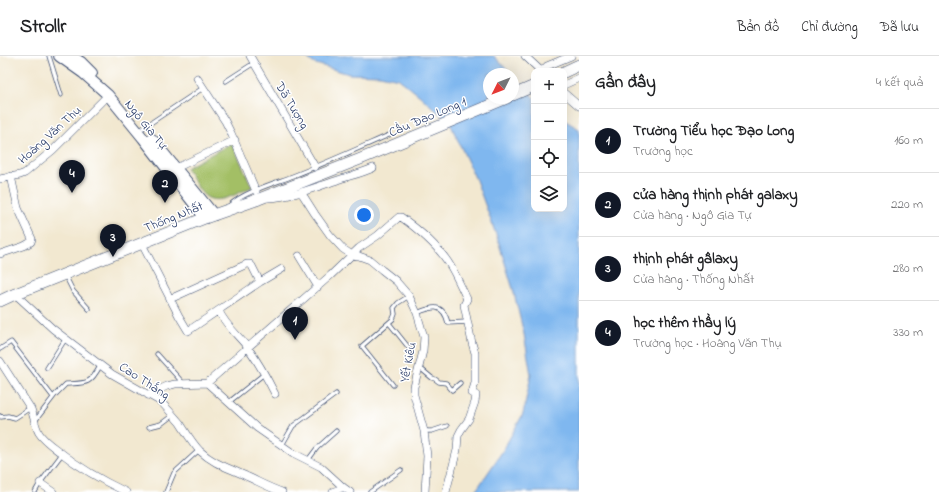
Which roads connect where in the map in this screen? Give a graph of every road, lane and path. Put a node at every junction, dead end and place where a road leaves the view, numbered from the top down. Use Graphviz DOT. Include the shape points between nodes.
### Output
graph roads {
  1 [pos="49,56"];
  2 [pos="59,56"];
  3 [pos="72,56"];
  4 [pos="525,56"];
  5 [pos="571,56"];
  6 [pos="252,59"];
  7 [pos="579,65"];
  8 [pos="539,68"];
  9 [pos="545,68"];
  10 [pos="567,71"];
  11 [pos="197,78"];
  12 [pos="579,78"];
  13 [pos="226,82"];
  14 [pos="567,84"];
  15 [pos="531,87"];
  16 [pos="203,88"];
  17 [pos="519,92"];
  18 [pos="110,93"];
  19 [pos="61,95"];
  20 [pos="567,95"];
  21 [pos="493,104"];
  22 [pos="579,106"];
  23 [pos="143,128"];
  24 [pos="389,135"];
  25 [pos="149,140"];
  26 [pos="235,140"];
  27 [pos="358,160"];
  28 [pos="315,167"];
  29 [pos="373,168"];
  30 [pos="173,170"];
  31 [pos="11,176"];
  32 [pos="0,179"];
  33 [pos="301,192"];
  34 [pos="258,195"];
  35 [pos="213,216"];
  36 [pos="142,244"];
  37 [pos="0,254"];
  38 [pos="352,255"];
  39 [pos="299,256"];
  40 [pos="282,269"];
  41 [pos="65,274"];
  42 [pos="260,282"];
  43 [pos="318,287"];
  44 [pos="15,294"];
  45 [pos="409,296"];
  46 [pos="170,299"];
  47 [pos="0,300"];
  48 [pos="89,309"];
  49 [pos="219,310"];
  50 [pos="417,313"];
  51 [pos="389,322"];
  52 [pos="467,322"];
  53 [pos="66,338"];
  54 [pos="248,348"];
  55 [pos="409,348"];
  56 [pos="0,349"];
  57 [pos="157,354"];
  58 [pos="0,362"];
  59 [pos="101,365"];
  60 [pos="419,367"];
  61 [pos="47,368"];
  62 [pos="265,373"];
  63 [pos="208,382"];
  64 [pos="460,383"];
  65 [pos="183,384"];
  66 [pos="394,385"];
  67 [pos="274,394"];
  68 [pos="336,394"];
  69 [pos="148,395"];
  70 [pos="53,398"];
  71 [pos="229,402"];
  72 [pos="30,408"];
  73 [pos="173,415"];
  74 [pos="0,416"];
  75 [pos="35,421"];
  76 [pos="447,426"];
  77 [pos="148,427"];
  78 [pos="424,430"];
  79 [pos="336,431"];
  80 [pos="282,445"];
  81 [pos="199,450"];
  82 [pos="62,454"];
  83 [pos="308,460"];
  84 [pos="400,470"];
  85 [pos="40,483"];
  86 [pos="343,487"];
  87 [pos="121,491"];
  88 [pos="35,492"];
  89 [pos="53,492"];
  90 [pos="166,492"];
  91 [pos="282,492"];
  92 [pos="333,492"];
  93 [pos="350,492"];
  94 [pos="370,492"];
  95 [pos="425,492"];
  96 [pos="446,492"];
  1 -- 19 [label="lane"];
  2 -- 18 [label="main road, Ngô Gia Tự"];
  3 -- 18 [label="main road, Ngô Gia Tự"];
  4 -- 8 [label="street"];
  5 -- 9 [label="street"];
  6 -- 13 [label="lane"];
  6 -- 28 [label="street, Dã Tượng"];
  7 -- 10 [label="main road"];
  11 -- 16 [label="street"];
  12 -- 14 [label="street"];
  15 -- 17 [label="main road"];
  16 -- 23 [label="lane"];
  16 -- 26 [label="street"];
  18 -- 23 [label="main road, Ngô Gia Tự"];
  18 -- 25 [label="main road, Ngô Gia Tự"];
  18 -- 31 [label="street, Hoàng Văn Thụ" via="25,173"];
  20 -- 22 [label="street"];
  21 -- 27 [label="main road, Cầu Đạo Long 1"];
  23 -- 25 [label="main road, Ngô Gia Tự"];
  24 -- 28 [label="lane"];
  25 -- 30 [label="main road, Ngô Gia Tự"];
  26 -- 30 [label="street"];
  26 -- 34 [label="street"];
  27 -- 34 [label="main road, Thống Nhất"];
  28 -- 34 [label="lane"];
  29 -- 33 [label="street"];
  30 -- 35 [label="main road, Ngô Gia Tự"];
  31 -- 32 [label="street, Hoàng Văn Thụ"];
  31 -- 37 [label="street" via="18,208 32,239 24,246"];
  33 -- 34 [label="street" via="280,198"];
  33 -- 38 [label="street, Yết Kiêu" via="330,235"];
  34 -- 35 [label="main road, Thống Nhất"];
  35 -- 36 [label="main road, Thống Nhất"];
  36 -- 41 [label="main road, Thống Nhất"];
  36 -- 46 [label="street"];
  38 -- 43 [label="street"];
  38 -- 45 [label="street, Yết Kiêu" via="370,260 396,281"];
  38 -- 52 [label="street" via="401,217 430,240 449,263 467,299 464,304"];
  39 -- 43 [label="street"];
  40 -- 42 [label="street"];
  41 -- 44 [label="main road, Thống Nhất"];
  41 -- 48 [label="lane" via="73,291"];
  42 -- 46 [label="street" via="252,266 247,264"];
  42 -- 49 [label="street"];
  43 -- 54 [label="street"];
  44 -- 47 [label="main road, Thống Nhất"];
  44 -- 53 [label="street, Cao Thắng"];
  45 -- 50 [label="street, Yết Kiêu"];
  45 -- 51 [label="lane" via="394,308 395,314"];
  46 -- 49 [label="street" via="188,331"];
  49 -- 54 [label="street"];
  50 -- 52 [label="lane" via="432,307 439,308 448,323"];
  50 -- 60 [label="street, Yết Kiêu" via="424,337"];
  51 -- 55 [label="lane"];
  51 -- 66 [label="lane" via="362,346"];
  52 -- 96 [label="street" via="475,353 475,383 472,393 476,395 469,418 458,436"];
  53 -- 59 [label="street, Cao Thắng"];
  53 -- 61 [label="lane"];
  54 -- 62 [label="street"];
  54 -- 63 [label="street"];
  56 -- 70 [label="lane" via="11,342"];
  57 -- 65 [label="lane"];
  58 -- 72 [label="street"];
  59 -- 69 [label="street, Cao Thắng"];
  59 -- 70 [label="lane" via="87,382 66,384"];
  60 -- 64 [label="lane" via="432,378 446,383 452,390"];
  60 -- 78 [label="street, Yết Kiêu" via="414,395"];
  62 -- 67 [label="street"];
  62 -- 71 [label="lane"];
  63 -- 65 [label="street"];
  63 -- 71 [label="street"];
  65 -- 69 [label="street" via="167,386"];
  68 -- 80 [label="lane" via="293,426"];
  69 -- 73 [label="street, Cao Thắng" via="161,402"];
  70 -- 75 [label="lane"];
  71 -- 80 [label="street" via="257,428"];
  72 -- 74 [label="lane" via="16,418"];
  72 -- 75 [label="street"];
  73 -- 77 [label="lane" via="161,424"];
  73 -- 81 [label="street, Cao Thắng"];
  75 -- 82 [label="street" via="38,432"];
  76 -- 78 [label="lane" via="432,431"];
  78 -- 95 [label="street, Yết Kiêu" via="427,456"];
  79 -- 83 [label="lane" via="316,448"];
  80 -- 83 [label="street"];
  81 -- 90 [label="lane" via="174,473"];
  81 -- 91 [label="street, Cao Thắng" via="219,465"];
  82 -- 85 [label="lane"];
  82 -- 87 [label="street"];
  83 -- 86 [label="street" via="322,467"];
  84 -- 94 [label="lane"];
  85 -- 88 [label="lane"];
  85 -- 89 [label="street"];
  86 -- 92 [label="street"];
  86 -- 93 [label="street"];
}
